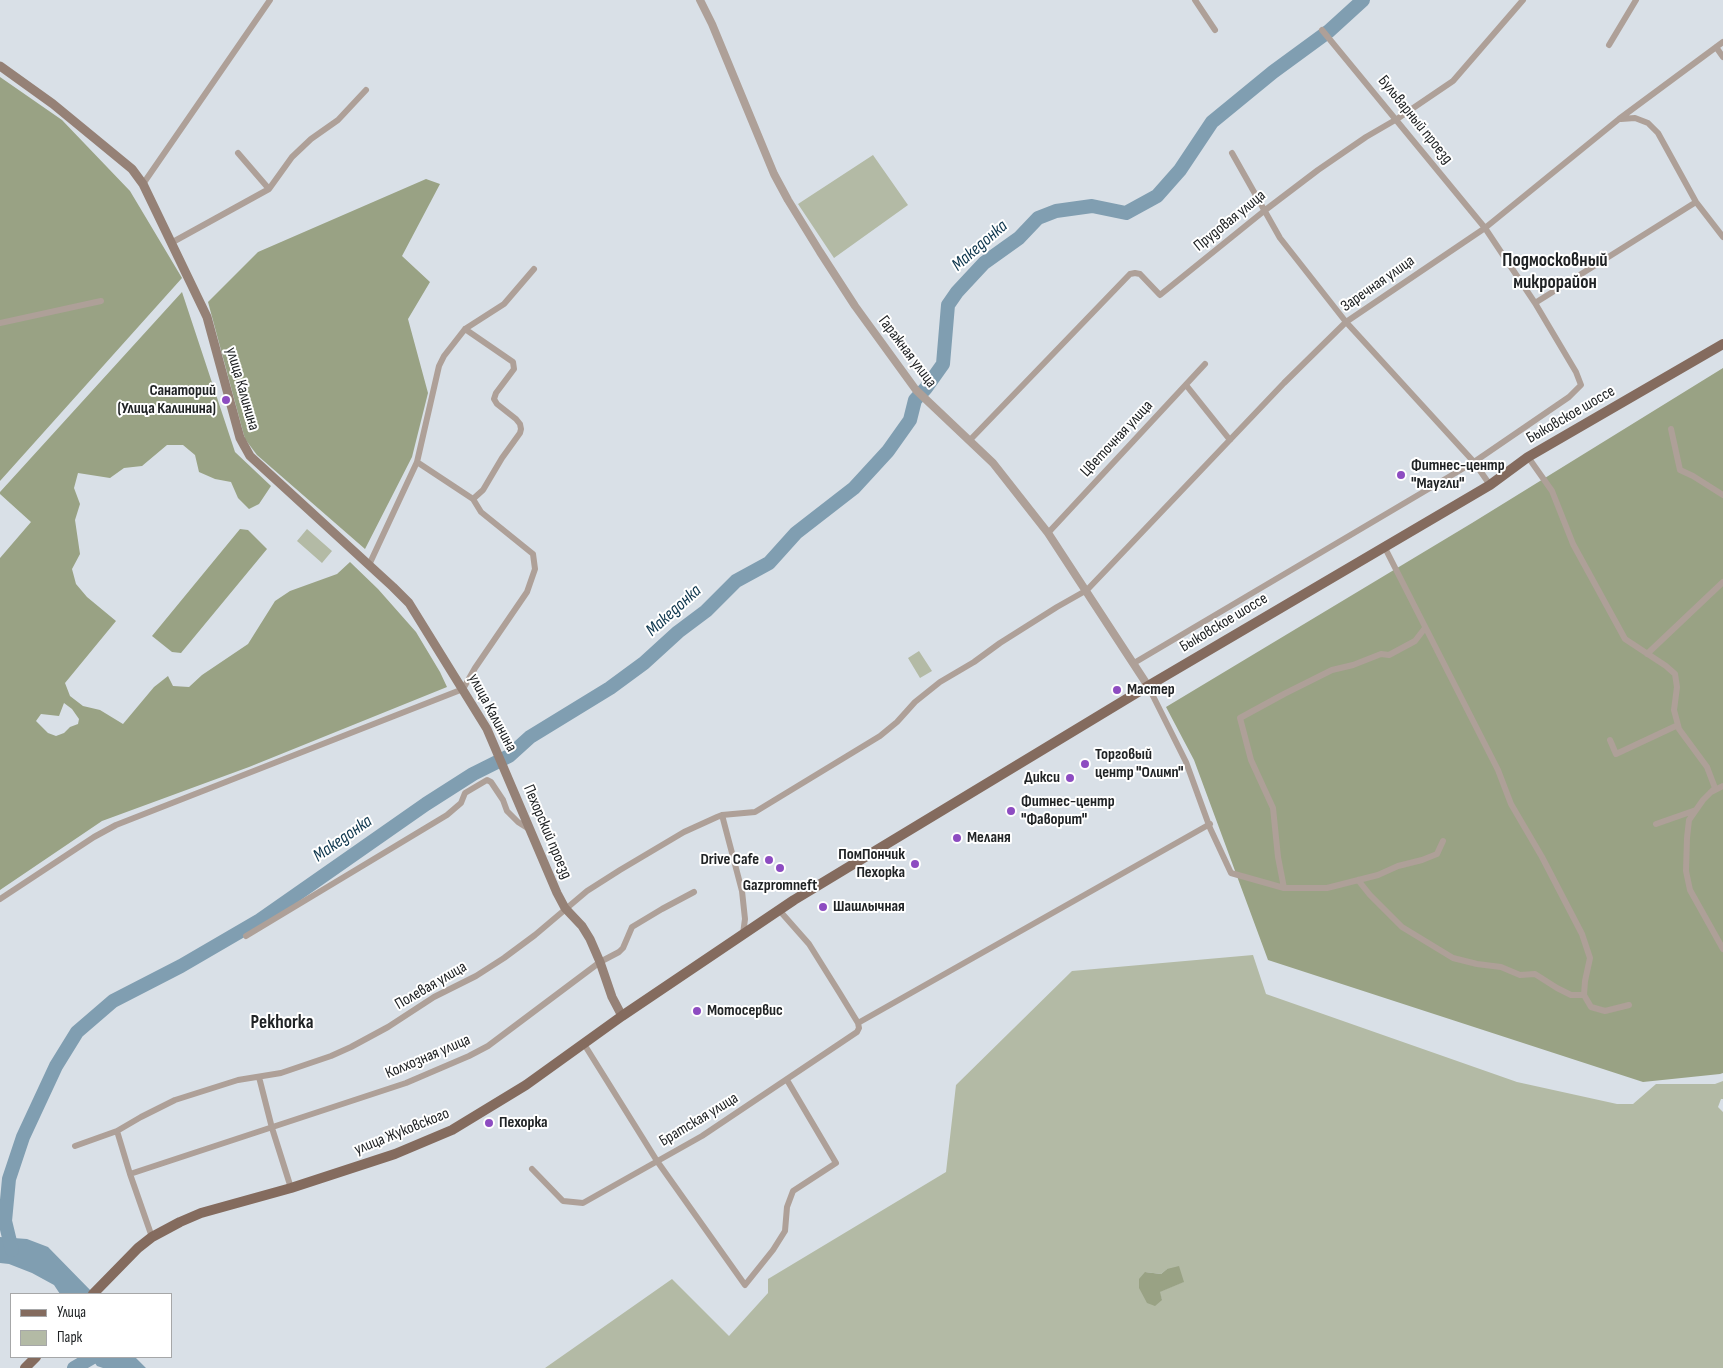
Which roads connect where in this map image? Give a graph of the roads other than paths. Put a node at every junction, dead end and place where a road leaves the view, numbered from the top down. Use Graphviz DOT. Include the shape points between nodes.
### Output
graph roads {
  1 [pos="270,0"];
  2 [pos="700,0"];
  3 [pos="1196,0"];
  4 [pos="1523,0"];
  5 [pos="1636,0"];
  6 [pos="1215,30"];
  7 [pos="1322,30"];
  8 [pos="1723,42"];
  9 [pos="1609,45"];
  10 [pos="1716,47"];
  11 [pos="1723,57"];
  12 [pos="0,66"];
  13 [pos="366,90"];
  14 [pos="1397,119"];
  15 [pos="1620,119"];
  16 [pos="238,153"];
  17 [pos="1232,153"];
  18 [pos="144,184"];
  19 [pos="269,189"];
  20 [pos="1696,202"];
  21 [pos="1264,211"];
  22 [pos="1485,228"];
  23 [pos="1723,237"];
  24 [pos="171,243"];
  25 [pos="534,269"];
  26 [pos="101,301"];
  27 [pos="1535,303"];
  28 [pos="1346,322"];
  29 [pos="0,323"];
  30 [pos="465,329"];
  31 [pos="1723,344"];
  32 [pos="1206,364"];
  33 [pos="1186,385"];
  34 [pos="1671,429"];
  35 [pos="970,440"];
  36 [pos="1230,440"];
  37 [pos="1528,457"];
  38 [pos="417,462"];
  39 [pos="1474,462"];
  40 [pos="1490,484"];
  41 [pos="1723,495"];
  42 [pos="473,499"];
  43 [pos="1048,533"];
  44 [pos="1384,546"];
  45 [pos="369,565"];
  46 [pos="1723,582"];
  47 [pos="1087,590"];
  48 [pos="1425,628"];
  49 [pos="1647,654"];
  50 [pos="1134,664"];
  51 [pos="1148,686"];
  52 [pos="463,689"];
  53 [pos="1678,725"];
  54 [pos="1610,740"];
  55 [pos="503,766"];
  56 [pos="1723,786"];
  57 [pos="1710,793"];
  58 [pos="1696,810"];
  59 [pos="722,815"];
  60 [pos="1210,824"];
  61 [pos="1656,824"];
  62 [pos="529,829"];
  63 [pos="1443,841"];
  64 [pos="1358,880"];
  65 [pos="1284,888"];
  66 [pos="694,892"];
  67 [pos="0,899"];
  68 [pos="565,908"];
  69 [pos="779,910"];
  70 [pos="743,934"];
  71 [pos="246,936"];
  72 [pos="1723,949"];
  73 [pos="600,962"];
  74 [pos="1584,995"];
  75 [pos="1629,1005"];
  76 [pos="622,1016"];
  77 [pos="858,1023"];
  78 [pos="584,1044"];
  79 [pos="259,1077"];
  80 [pos="787,1080"];
  81 [pos="272,1128"];
  82 [pos="117,1131"];
  83 [pos="75,1146"];
  84 [pos="656,1161"];
  85 [pos="532,1169"];
  86 [pos="130,1174"];
  87 [pos="291,1188"];
  88 [pos="152,1237"];
  89 [pos="94,1293"];
  90 [pos="35,1358"];
  91 [pos="25,1368"];
  1 -- 18 [label="street"];
  2 -- 35 [label="street, Гаражная улица" via="788,200 855,306 916,390"];
  3 -- 6 [label="street"];
  4 -- 14 [label="street, Прудовая улица" via="1453,81"];
  5 -- 9 [label="street"];
  7 -- 14 [label="street, Бульварный проезд"];
  8 -- 10 [label="street, Заречная улица"];
  10 -- 11 [label="street"];
  10 -- 15 [label="street, Заречная улица"];
  12 -- 18 [label="main road, улица Калинина" via="53,104 132,169"];
  13 -- 19 [label="street" via="338,120 292,157"];
  14 -- 21 [label="street, Прудовая улица" via="1366,137"];
  14 -- 22 [label="street, Бульварный проезд"];
  15 -- 20 [label="street" via="1635,118 1648,123 1658,133"];
  15 -- 22 [label="street, Заречная улица"];
  16 -- 19 [label="street"];
  17 -- 21 [label="street"];
  18 -- 24 [label="main road, улица Калинина"];
  19 -- 24 [label="street"];
  20 -- 23 [label="street"];
  20 -- 27 [label="street"];
  21 -- 28 [label="street" via="1280,238"];
  21 -- 35 [label="street, Прудовая улица" via="1160,295 1140,274 1130,274"];
  22 -- 27 [label="street, Бульварный проезд"];
  22 -- 28 [label="street, Заречная улица"];
  24 -- 45 [label="main road, улица Калинина" via="207,317 240,438 250,456"];
  25 -- 30 [label="street" via="504,304"];
  26 -- 29 [label="street"];
  27 -- 39 [label="street, Бульварный проезд" via="1581,384 1569,397"];
  28 -- 36 [label="street, Заречная улица"];
  28 -- 39 [label="street"];
  30 -- 38 [label="street" via="439,366"];
  30 -- 42 [label="street" via="514,362 514,369 494,399 516,419 521,429"];
  31 -- 37 [label="main road, Быковское шоссе"];
  32 -- 33 [label="street, Цветочная улица"];
  33 -- 36 [label="street"];
  33 -- 43 [label="street, Цветочная улица"];
  34 -- 41 [label="street" via="1680,470"];
  35 -- 43 [label="street, Гаражная улица" via="994,463"];
  36 -- 47 [label="street, Заречная улица"];
  37 -- 40 [label="main road, Быковское шоссе"];
  37 -- 49 [label="street" via="1552,490 1572,544 1625,639"];
  38 -- 42 [label="street"];
  38 -- 45 [label="street"];
  39 -- 40 [label="street"];
  39 -- 50 [label="street"];
  40 -- 44 [label="main road, Быковское шоссе"];
  42 -- 52 [label="street" via="481,512 533,554 535,569 527,592"];
  43 -- 47 [label="street, Гаражная улица"];
  44 -- 48 [label="street"];
  44 -- 51 [label="main road, Быковское шоссе"];
  45 -- 52 [label="main road, улица Калинина" via="409,603"];
  46 -- 49 [label="street"];
  47 -- 50 [label="street, Гаражная улица"];
  47 -- 59 [label="street, Заречная улица" via="940,682 880,736 755,812"];
  48 -- 65 [label="street" via="1415,641 1389,655 1381,654 1332,670 1240,718 1251,760 1273,808"];
  48 -- 74 [label="street" via="1498,770 1511,804 1582,934 1590,958"];
  49 -- 53 [label="street" via="1675,674 1674,710"];
  50 -- 51 [label="street, Гаражная улица"];
  51 -- 60 [label="street" via="1186,762"];
  51 -- 69 [label="main road, Быковское шоссе"];
  52 -- 55 [label="main road, улица Калинина" via="487,729"];
  52 -- 67 [label="street" via="116,824"];
  53 -- 54 [label="street" via="1616,754"];
  53 -- 57 [label="street" via="1707,767 1715,788"];
  55 -- 62 [label="main road, Пехорский проезд"];
  56 -- 57 [label="street"];
  57 -- 58 [label="street"];
  58 -- 61 [label="street"];
  58 -- 72 [label="street" via="1689,820 1686,871 1690,890"];
  59 -- 68 [label="street, Полевая улица" via="684,832"];
  59 -- 70 [label="street" via="742,891"];
  60 -- 65 [label="street" via="1231,873"];
  60 -- 77 [label="street"];
  62 -- 68 [label="main road, Пехорский проезд"];
  62 -- 71 [label="street" via="507,811 487,780 465,793 461,803 447,815"];
  63 -- 64 [label="street" via="1437,854"];
  64 -- 65 [label="street" via="1327,888"];
  64 -- 74 [label="street" via="1402,926 1453,958 1501,967 1520,975 1535,974 1571,995"];
  66 -- 73 [label="street, Колхозная улица" via="632,927 623,948"];
  68 -- 73 [label="main road, Пехорский проезд" via="582,926"];
  68 -- 79 [label="street, Полевая улица" via="504,958 381,1031 331,1056"];
  69 -- 70 [label="main road, Быковское шоссе"];
  69 -- 77 [label="street" via="808,944"];
  70 -- 76 [label="main road, улица Жуковского"];
  73 -- 76 [label="main road, Пехорский проезд"];
  73 -- 81 [label="street, Колхозная улица" via="488,1046 469,1056 406,1083"];
  74 -- 75 [label="street" via="1591,1007 1605,1010"];
  76 -- 78 [label="main road, улица Жуковского"];
  77 -- 80 [label="street, Братская улица" via="860,1028 857,1032"];
  78 -- 84 [label="street"];
  78 -- 87 [label="main road, улица Жуковского" via="526,1085 452,1130 395,1154"];
  79 -- 81 [label="street"];
  79 -- 82 [label="street, Полевая улица" via="238,1080 175,1100"];
  80 -- 84 [label="street, Братская улица" via="702,1136"];
  80 -- 84 [label="street, Братская улица" via="836,1163 793,1191 784,1231 745,1285"];
  81 -- 86 [label="street, Колхозная улица"];
  81 -- 87 [label="street"];
  82 -- 83 [label="street, Полевая улица"];
  82 -- 86 [label="street"];
  84 -- 85 [label="street" via="583,1203 563,1201"];
  86 -- 88 [label="street"];
  87 -- 88 [label="main road, улица Жуковского" via="201,1213"];
  88 -- 89 [label="main road, улица Жуковского"];
  90 -- 91 [label="main road"];
}
